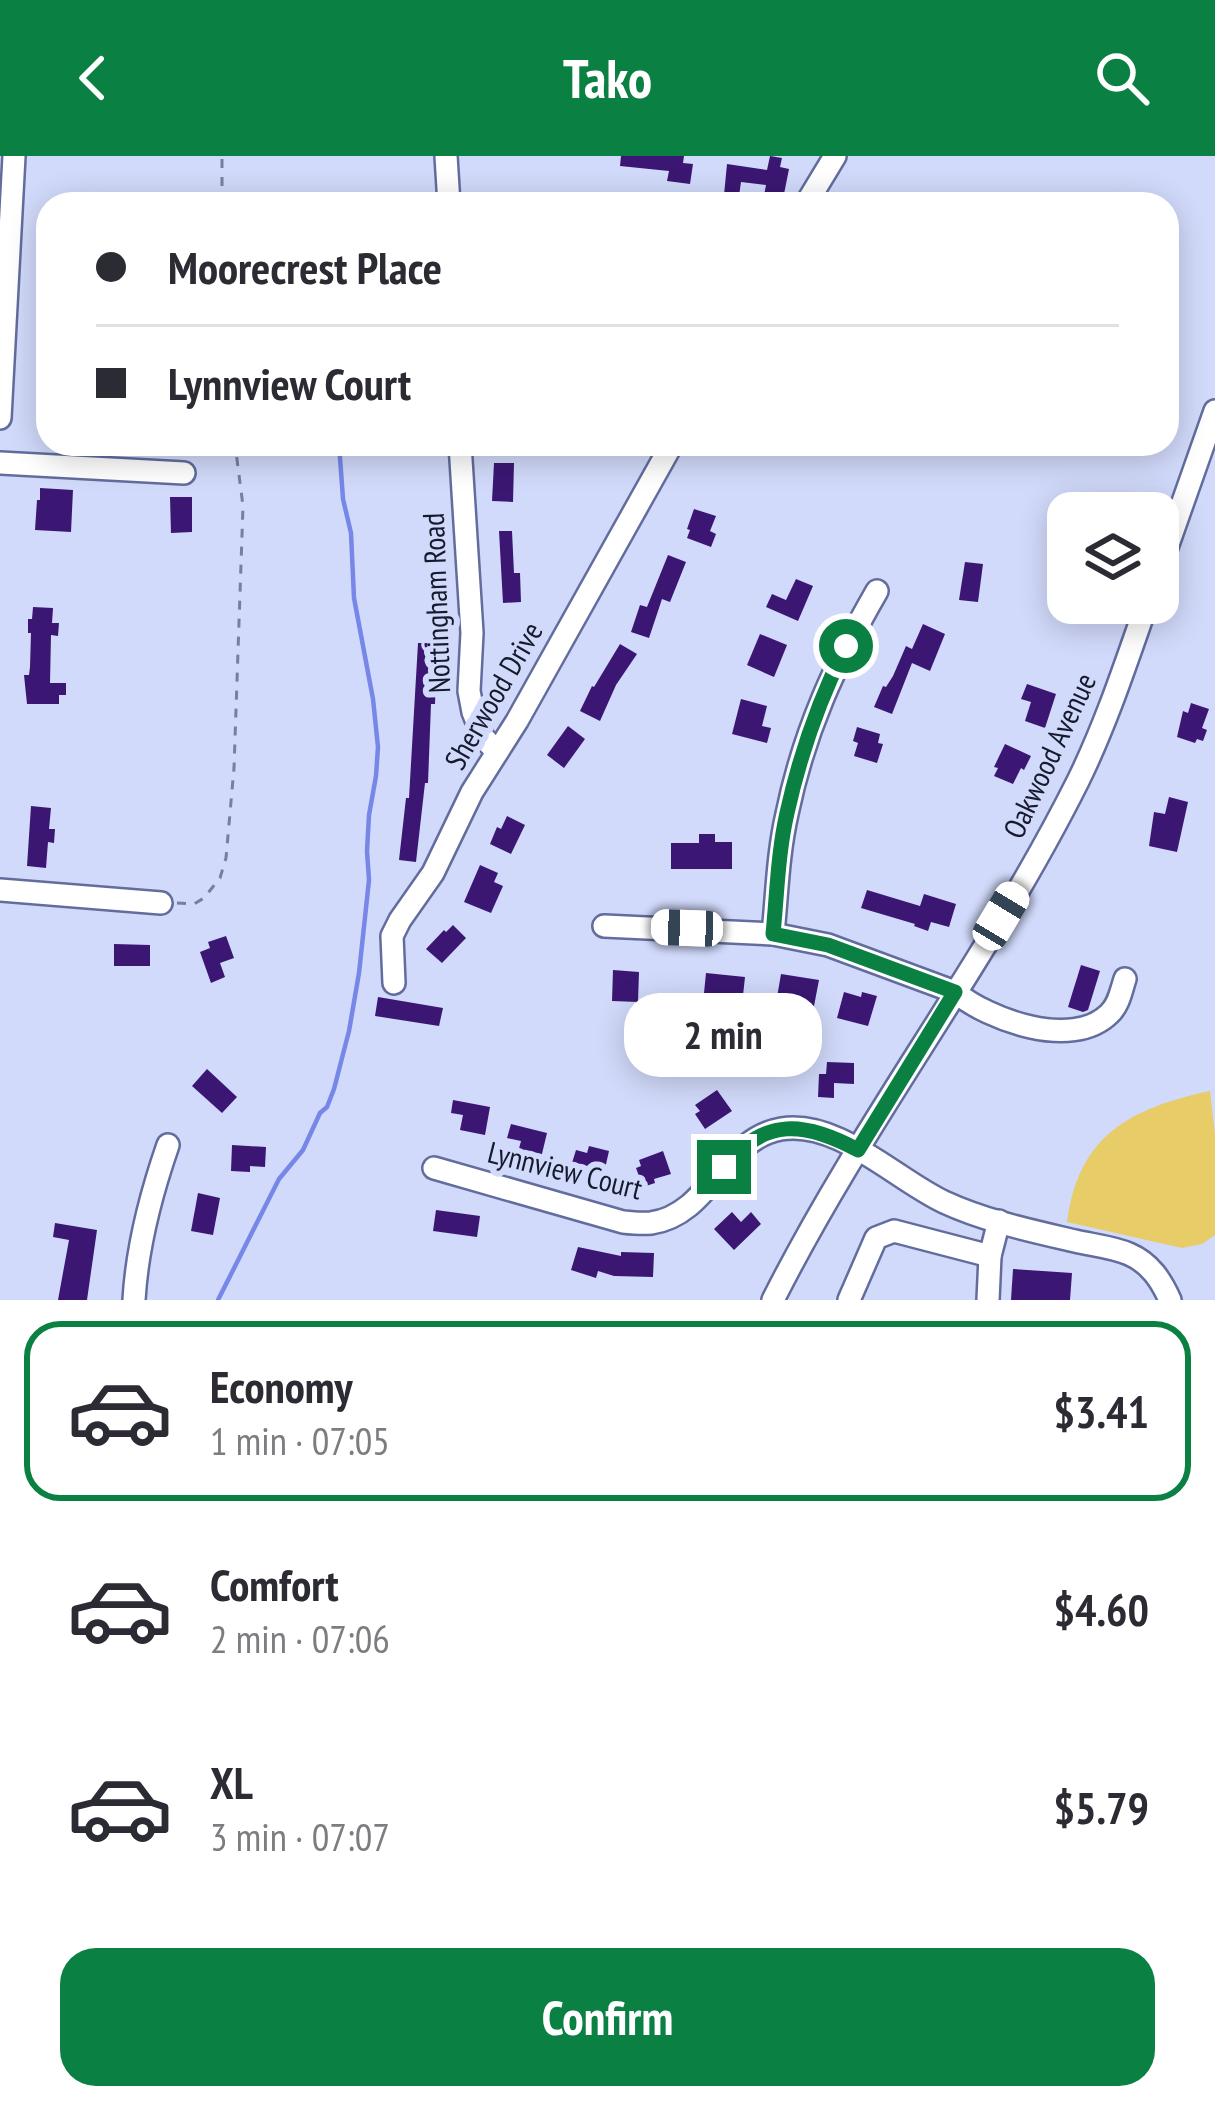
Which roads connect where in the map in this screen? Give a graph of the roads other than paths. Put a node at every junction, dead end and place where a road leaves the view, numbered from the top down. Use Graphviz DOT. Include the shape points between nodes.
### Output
graph roads {
  1 [pos="14,156"];
  2 [pos="446,156"];
  3 [pos="836,156"];
  4 [pos="448,192"];
  5 [pos="814,192"];
  6 [pos="1215,411"];
  7 [pos="0,418"];
  8 [pos="461,456"];
  9 [pos="665,456"];
  10 [pos="0,463"];
  11 [pos="184,473"];
  12 [pos="1179,513"];
  13 [pos="878,591"];
  14 [pos="1140,624"];
  15 [pos="497,752"];
  16 [pos="0,890"];
  17 [pos="160,903"];
  18 [pos="604,926"];
  19 [pos="773,934"];
  20 [pos="1125,979"];
  21 [pos="394,983"];
  22 [pos="955,992"];
  23 [pos="168,1145"];
  24 [pos="858,1150"];
  25 [pos="434,1168"];
  26 [pos="999,1221"];
  27 [pos="990,1256"];
  28 [pos="134,1300"];
  29 [pos="773,1300"];
  30 [pos="849,1300"];
  31 [pos="988,1300"];
  32 [pos="1170,1300"];
  1 -- 7 [label="street"];
  2 -- 4 [label="street"];
  3 -- 5 [label="street"];
  6 -- 12 [label="street"];
  8 -- 15 [label="street, Nottingham Road" via="469,691 483,737"];
  9 -- 15 [label="street, Sherwood Drive"];
  10 -- 11 [label="street"];
  13 -- 19 [label="street" via="807,735 786,815"];
  14 -- 22 [label="street, Oakwood Avenue" via="1077,783"];
  15 -- 21 [label="street, Sherwood Drive" via="392,936"];
  16 -- 17 [label="street"];
  18 -- 19 [label="street"];
  19 -- 22 [label="street" via="828,945"];
  20 -- 22 [label="street" via="1115,1007 1098,1023 1060,1031 1012,1022"];
  22 -- 24 [label="street, Oakwood Avenue"];
  23 -- 28 [label="street"];
  24 -- 25 [label="street, Lynnview Court" via="805,1127 756,1137 707,1190 652,1223 623,1222"];
  24 -- 26 [label="street, Lynnview Court" via="944,1202"];
  24 -- 29 [label="street, Oakwood Avenue"];
  26 -- 27 [label="street"];
  26 -- 32 [label="street, Lynnview Court" via="1130,1255 1158,1275"];
  27 -- 30 [label="street" via="893,1231 876,1238"];
  27 -- 31 [label="street"];
}
